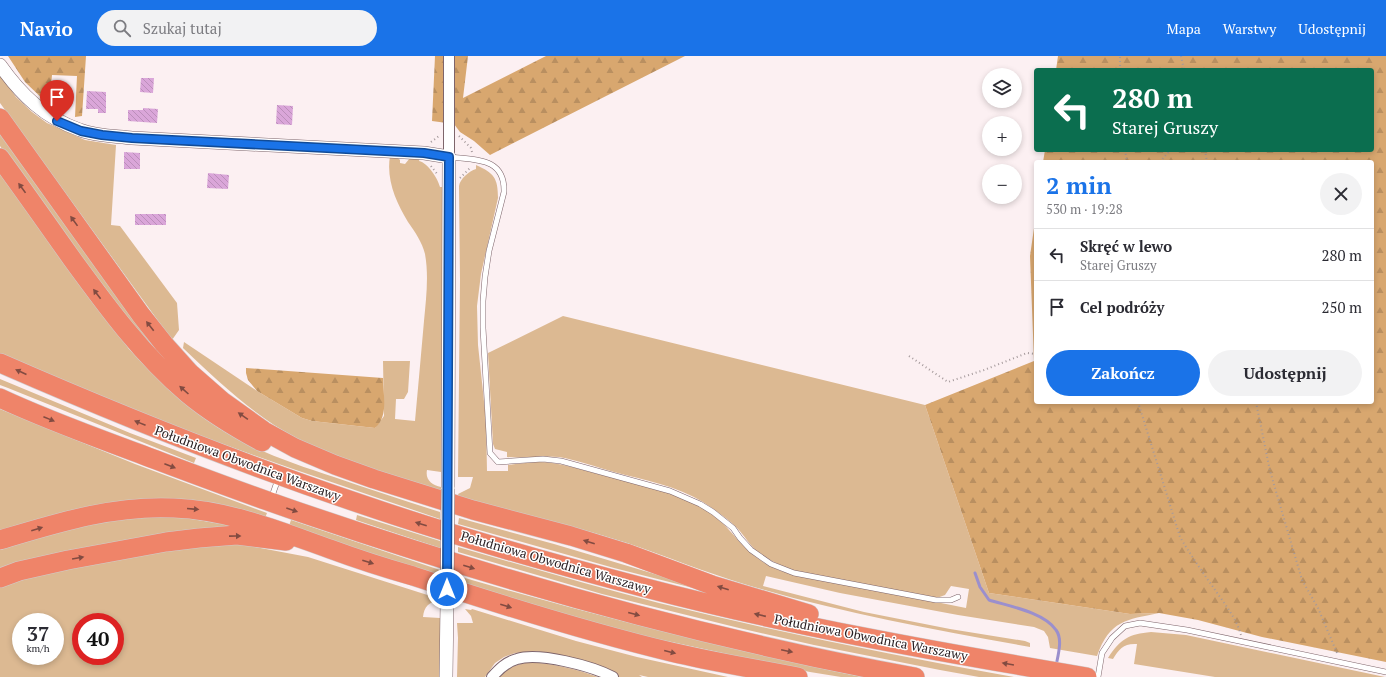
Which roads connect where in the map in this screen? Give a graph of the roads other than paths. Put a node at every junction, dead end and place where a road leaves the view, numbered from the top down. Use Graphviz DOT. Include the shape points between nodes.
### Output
graph roads {
  1 [pos="449,56"];
  2 [pos="0,65"];
  3 [pos="0,118"];
  4 [pos="449,157"];
  5 [pos="0,158"];
  6 [pos="0,363"];
  7 [pos="0,398"];
  8 [pos="279,475"];
  9 [pos="419,493"];
  10 [pos="270,502"];
  11 [pos="0,540"];
  12 [pos="331,550"];
  13 [pos="0,578"];
  14 [pos="958,597"];
  15 [pos="949,654"];
  16 [pos="1386,672"];
  17 [pos="446,677"];
  18 [pos="492,677"];
  19 [pos="613,677"];
  20 [pos="798,677"];
  21 [pos="915,677"];
  22 [pos="1087,677"];
  23 [pos="1098,677"];
  1 -- 4 [label="street"];
  2 -- 4 [label="street" via="18,89 42,112 81,131 132,138 424,153"];
  9 -- 3 [label="highway, one-way" via="335,465 295,448 264,431 190,372 141,315"];
  4 -- 14 [label="lane" via="482,160 492,164 502,175 504,184 485,277 483,301 490,454 498,462 543,459 561,461 674,493 714,512 733,528 751,550 771,564 794,573 936,600 951,600"];
  4 -- 17 [label="street, bridge"];
  9 -- 5 [label="highway, one-way" via="351,477 290,455 234,427 189,395 137,345 97,294"];
  8 -- 6 [label="highway, Południowa Obwodnica Warszawy, one-way" via="156,429"];
  7 -- 10 [label="highway, one-way" via="88,435"];
  8 -- 10 [label="lane"];
  15 -- 8 [label="highway, Południowa Obwodnica Warszawy, one-way" via="782,620 645,588 413,521"];
  15 -- 9 [label="highway, one-way" via="773,604 712,585 626,553"];
  10 -- 21 [label="highway, one-way" via="428,555 618,610 775,649"];
  11 -- 12 [label="highway, one-way" via="78,517 143,507 207,511 241,518"];
  13 -- 12 [label="highway, one-way" via="68,560 199,538 237,535"];
  12 -- 20 [label="highway, one-way" via="564,624 673,653"];
  22 -- 15 [label="highway, Południowa Obwodnica Warszawy, one-way"];
  16 -- 23 [label="lane" via="1187,630 1140,623 1125,626 1112,638 1102,653"];
  18 -- 19 [label="street" via="511,661 526,657 590,667"];
}
